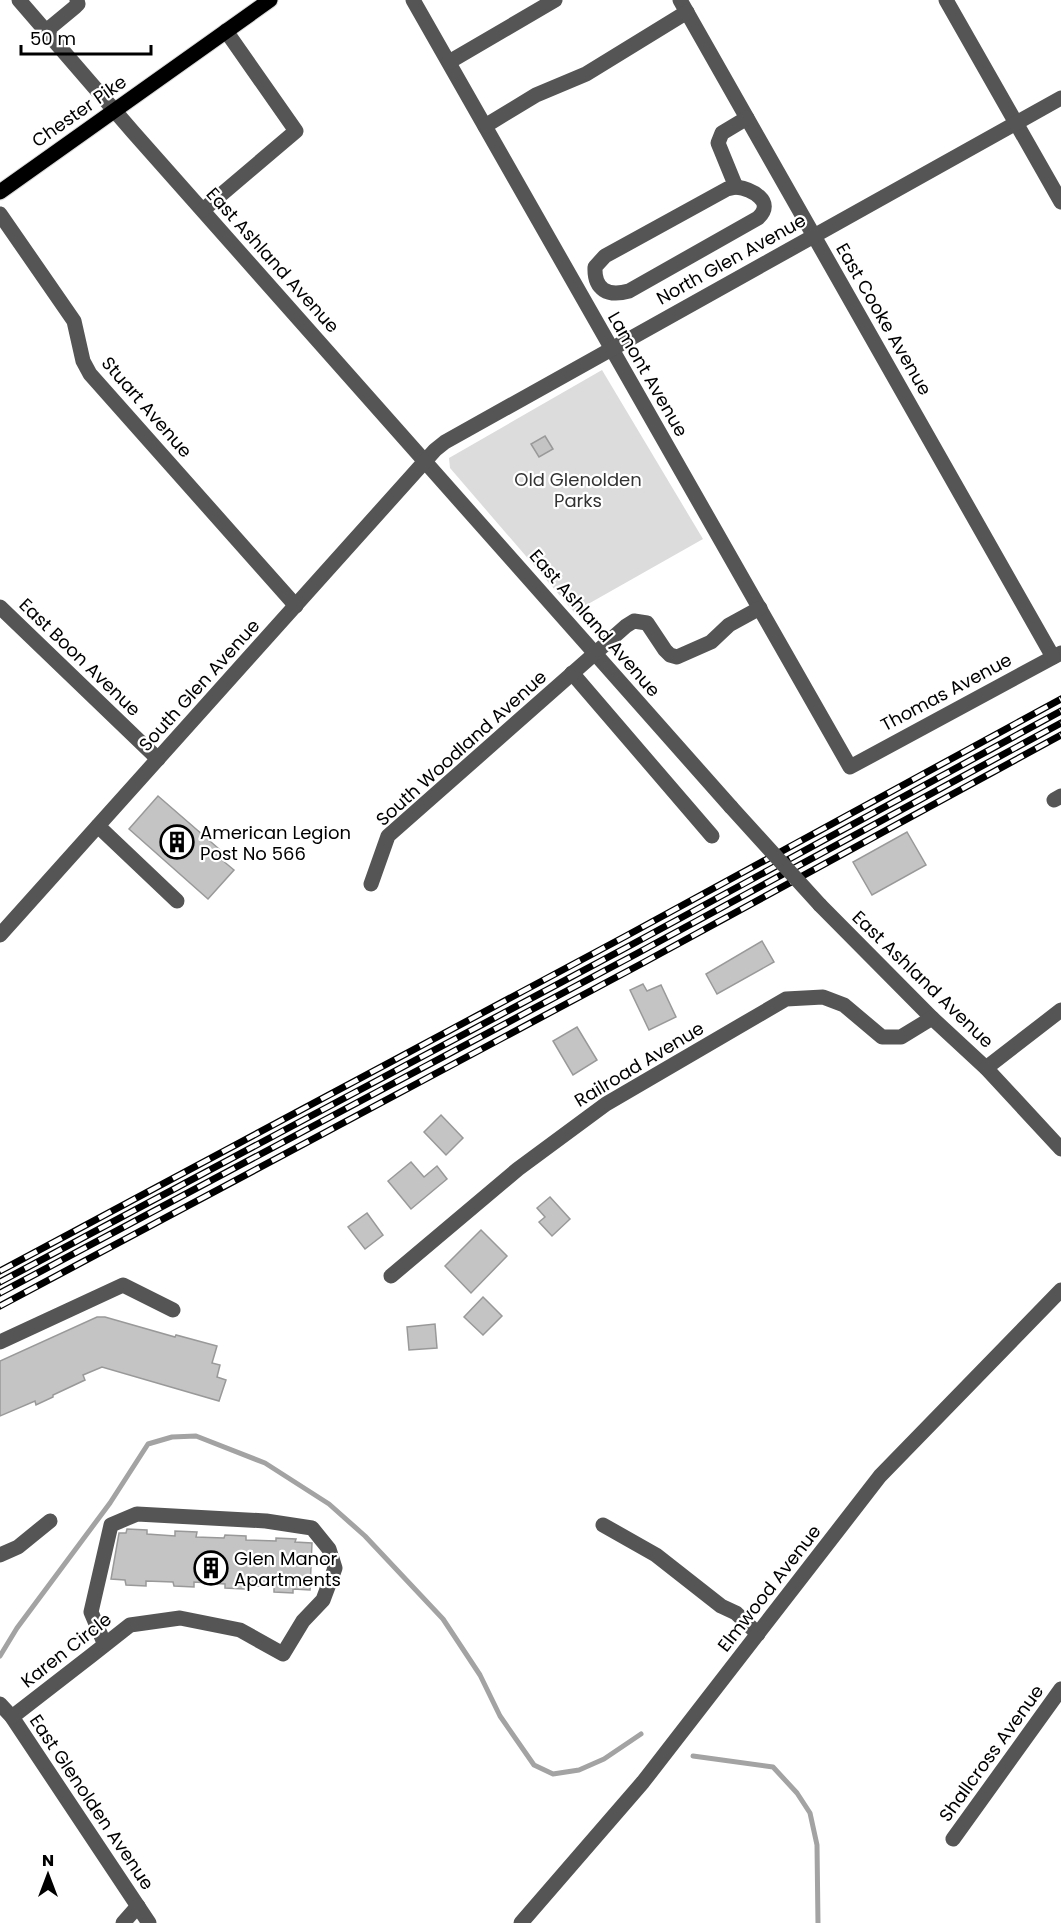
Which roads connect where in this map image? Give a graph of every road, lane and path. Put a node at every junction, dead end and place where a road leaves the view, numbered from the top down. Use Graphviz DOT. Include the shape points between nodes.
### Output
graph roads {
  1 [pos="19,0"];
  2 [pos="77,0"];
  3 [pos="270,0"];
  4 [pos="413,0"];
  5 [pos="555,0"];
  6 [pos="946,0"];
  7 [pos="683,6"];
  8 [pos="46,31"];
  9 [pos="226,31"];
  10 [pos="449,62"];
  11 [pos="1061,98"];
  12 [pos="115,110"];
  13 [pos="747,118"];
  14 [pos="1016,123"];
  15 [pos="485,126"];
  16 [pos="784,183"];
  17 [pos="736,187"];
  18 [pos="0,192"];
  19 [pos="760,196"];
  20 [pos="1061,202"];
  21 [pos="203,210"];
  22 [pos="0,214"];
  23 [pos="814,235"];
  24 [pos="596,282"];
  25 [pos="579,290"];
  26 [pos="612,348"];
  27 [pos="425,460"];
  28 [pos="296,606"];
  29 [pos="0,607"];
  30 [pos="760,608"];
  31 [pos="596,653"];
  32 [pos="1057,655"];
  33 [pos="572,673"];
  34 [pos="158,759"];
  35 [pos="850,767"];
  36 [pos="98,826"];
  37 [pos="712,836"];
  38 [pos="370,884"];
  39 [pos="177,901"];
  40 [pos="1,932"];
  41 [pos="1061,1010"];
  42 [pos="932,1018"];
  43 [pos="986,1068"];
  44 [pos="1061,1149"];
  45 [pos="391,1276"];
  46 [pos="1061,1290"];
  47 [pos="173,1310"];
  48 [pos="0,1342"];
  49 [pos="50,1521"];
  50 [pos="603,1526"];
  51 [pos="0,1555"];
  52 [pos="758,1634"];
  53 [pos="105,1645"];
  54 [pos="1061,1689"];
  55 [pos="0,1704"];
  56 [pos="12,1717"];
  57 [pos="953,1839"];
  58 [pos="138,1906"];
  59 [pos="123,1923"];
  60 [pos="149,1923"];
  61 [pos="521,1923"];
  1 -- 8 [label="street, East Ashland Avenue"];
  2 -- 8 [label="street" via="75,7"];
  3 -- 9 [label="main road, Chester Pike"];
  4 -- 10 [label="street, Lamont Avenue"];
  5 -- 10 [label="street"];
  6 -- 14 [label="street"];
  7 -- 13 [label="street, East Cooke Avenue"];
  7 -- 15 [label="street" via="586,74 536,95"];
  8 -- 12 [label="street, East Ashland Avenue"];
  9 -- 12 [label="main road, Chester Pike"];
  9 -- 21 [label="street" via="296,131"];
  10 -- 15 [label="street, Lamont Avenue"];
  11 -- 14 [label="street, North Glen Avenue"];
  12 -- 18 [label="main road, Chester Pike"];
  12 -- 21 [label="street, East Ashland Avenue"];
  13 -- 16 [label="street, East Cooke Avenue"];
  13 -- 17 [label="street" via="722,133 718,143"];
  14 -- 20 [label="street"];
  14 -- 23 [label="street, North Glen Avenue"];
  15 -- 25 [label="street, Lamont Avenue"];
  16 -- 19 [label="street"];
  16 -- 23 [label="street, East Cooke Avenue"];
  17 -- 19 [label="street"];
  17 -- 24 [label="street" via="605,256 595,267"];
  19 -- 24 [label="street" via="765,207 759,218 629,291 608,292"];
  21 -- 27 [label="street, East Ashland Avenue"];
  22 -- 28 [label="street, Stuart Avenue" via="74,321 90,374"];
  23 -- 26 [label="street, North Glen Avenue"];
  23 -- 32 [label="street, East Cooke Avenue"];
  24 -- 25 [label="street"];
  25 -- 26 [label="street, Lamont Avenue"];
  26 -- 27 [label="street, North Glen Avenue" via="445,442"];
  26 -- 30 [label="street, Lamont Avenue"];
  27 -- 28 [label="street, South Glen Avenue"];
  27 -- 31 [label="street, East Ashland Avenue"];
  28 -- 34 [label="street, South Glen Avenue"];
  29 -- 34 [label="street, East Boon Avenue"];
  30 -- 31 [label="street, South Woodland Avenue" via="683,656 670,655 640,621 626,626"];
  30 -- 35 [label="street, Lamont Avenue"];
  31 -- 33 [label="street, South Woodland Avenue"];
  31 -- 42 [label="street, East Ashland Avenue, bridge" via="820,905"];
  32 -- 35 [label="street, Thomas Avenue"];
  33 -- 37 [label="street"];
  33 -- 38 [label="street, South Woodland Avenue" via="388,836"];
  34 -- 36 [label="street, South Glen Avenue"];
  36 -- 39 [label="street"];
  36 -- 40 [label="street, South Glen Avenue"];
  41 -- 43 [label="street"];
  42 -- 43 [label="street, East Ashland Avenue"];
  42 -- 45 [label="street, Railroad Avenue" via="902,1037 882,1037 844,1005 823,997 786,999 606,1104 518,1169"];
  43 -- 44 [label="street, East Ashland Avenue"];
  46 -- 52 [label="street, Elmwood Avenue" via="880,1476"];
  47 -- 48 [label="street" via="123,1285"];
  49 -- 51 [label="street" via="18,1547"];
  50 -- 52 [label="street" via="656,1555 721,1606 736,1613"];
  52 -- 61 [label="street, Elmwood Avenue" via="642,1782"];
  53 -- 53 [label="street, Karen Circle" via="130,1625 180,1618 240,1630 283,1654 303,1621 323,1600 335,1568 329,1549 312,1528 266,1521 137,1514 111,1525 91,1612"];
  53 -- 56 [label="street, Karen Circle"];
  54 -- 57 [label="street, Shallcross Avenue"];
  55 -- 56 [label="street, East Glenolden Avenue"];
  56 -- 58 [label="street, East Glenolden Avenue"];
  58 -- 59 [label="street"];
  58 -- 60 [label="street, East Glenolden Avenue"];
}
